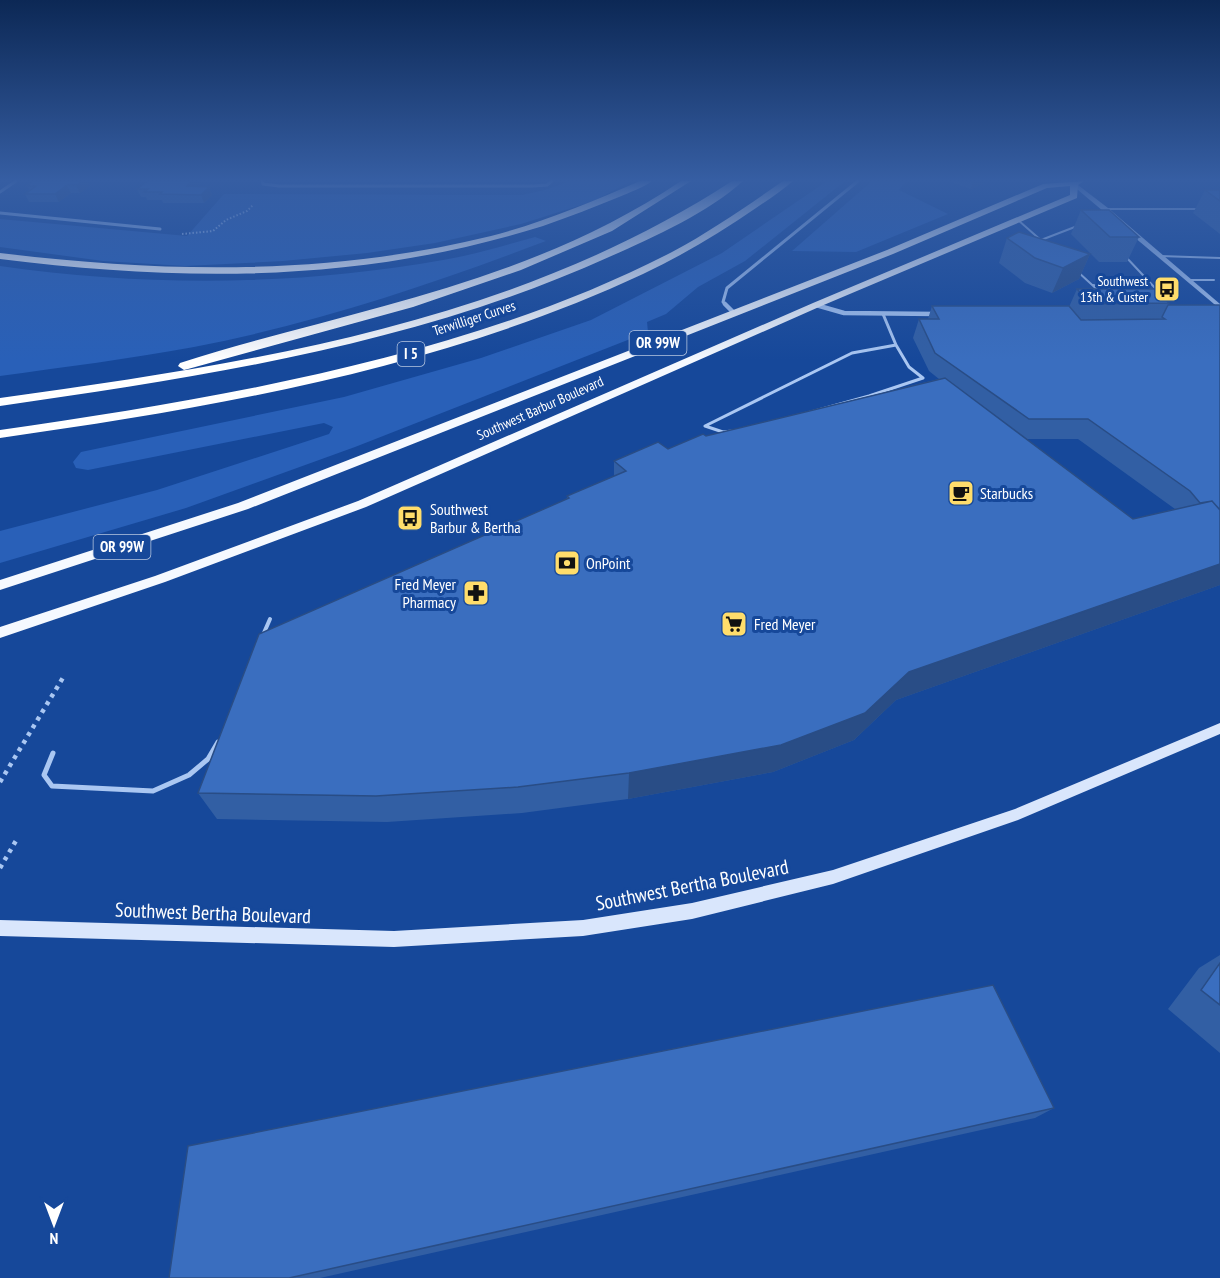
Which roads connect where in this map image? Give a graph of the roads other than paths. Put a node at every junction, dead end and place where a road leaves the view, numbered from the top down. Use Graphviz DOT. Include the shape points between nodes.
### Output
graph roads {
  1 [pos="1041,240"];
  2 [pos="485,241"];
  3 [pos="581,241"];
  4 [pos="638,241"];
  5 [pos="697,241"];
  6 [pos="786,241"];
  7 [pos="912,241"];
  8 [pos="969,241"];
  9 [pos="1143,241"];
  10 [pos="1047,245"];
  11 [pos="1124,255"];
  12 [pos="0,256"];
  13 [pos="1160,256"];
  14 [pos="1220,258"];
  15 [pos="1077,270"];
  16 [pos="1188,280"];
  17 [pos="1214,280"];
  18 [pos="1093,285"];
  19 [pos="1123,291"];
  20 [pos="1148,292"];
  21 [pos="1110,301"];
  22 [pos="816,305"];
  23 [pos="1220,308"];
  24 [pos="1211,309"];
  25 [pos="734,313"];
  26 [pos="883,314"];
  27 [pos="947,314"];
  28 [pos="896,345"];
  29 [pos="923,378"];
  30 [pos="129,384"];
  31 [pos="931,384"];
  32 [pos="0,402"];
  33 [pos="0,434"];
  34 [pos="0,585"];
  35 [pos="270,619"];
  36 [pos="0,633"];
  37 [pos="261,641"];
  38 [pos="1220,728"];
  39 [pos="219,740"];
  40 [pos="53,753"];
  41 [pos="0,928"];
  1 -- 10 [label="lane"];
  2 -- 12 [label="highway" via="351,263 270,269 90,267"];
  3 -- 30 [label="highway" via="386,311 221,353"];
  4 -- 30 [label="highway, Terwilliger Curves / I 5" via="550,280 428,320 257,362"];
  5 -- 33 [label="highway, Terwilliger Curves / I 5" via="556,307 406,356 311,380 103,420"];
  6 -- 25 [label="street" via="727,288 723,302"];
  7 -- 25 [label="main road, Southwest Barbur Boulevard / OR 99W"];
  8 -- 22 [label="main road, Southwest Barbur Boulevard / OR 99W"];
  9 -- 13 [label="street"];
  11 -- 20 [label="lane" via="1156,289"];
  13 -- 14 [label="lane"];
  13 -- 16 [label="street"];
  15 -- 18 [label="lane"];
  16 -- 17 [label="lane"];
  16 -- 23 [label="street"];
  18 -- 19 [label="lane"];
  18 -- 21 [label="lane"];
  22 -- 26 [label="street" via="844,313"];
  22 -- 36 [label="main road, Southwest Barbur Boulevard / OR 99W" via="362,504"];
  23 -- 24 [label="street"];
  25 -- 34 [label="main road, Southwest Barbur Boulevard / OR 99W" via="243,506"];
  26 -- 27 [label="street"];
  26 -- 28 [label="lane"];
  28 -- 29 [label="lane" via="909,367"];
  28 -- 29 [label="lane" via="852,353 705,426 723,432 750,429"];
  29 -- 31 [label="lane"];
  30 -- 32 [label="highway, Terwilliger Curves / I 5"];
  35 -- 37 [label="lane"];
  38 -- 41 [label="main road, Southwest Bertha Boulevard" via="1018,814 833,877 655,917 583,928 394,939"];
  39 -- 40 [label="lane" via="208,759 189,775 153,791 52,786 44,775"];
}
